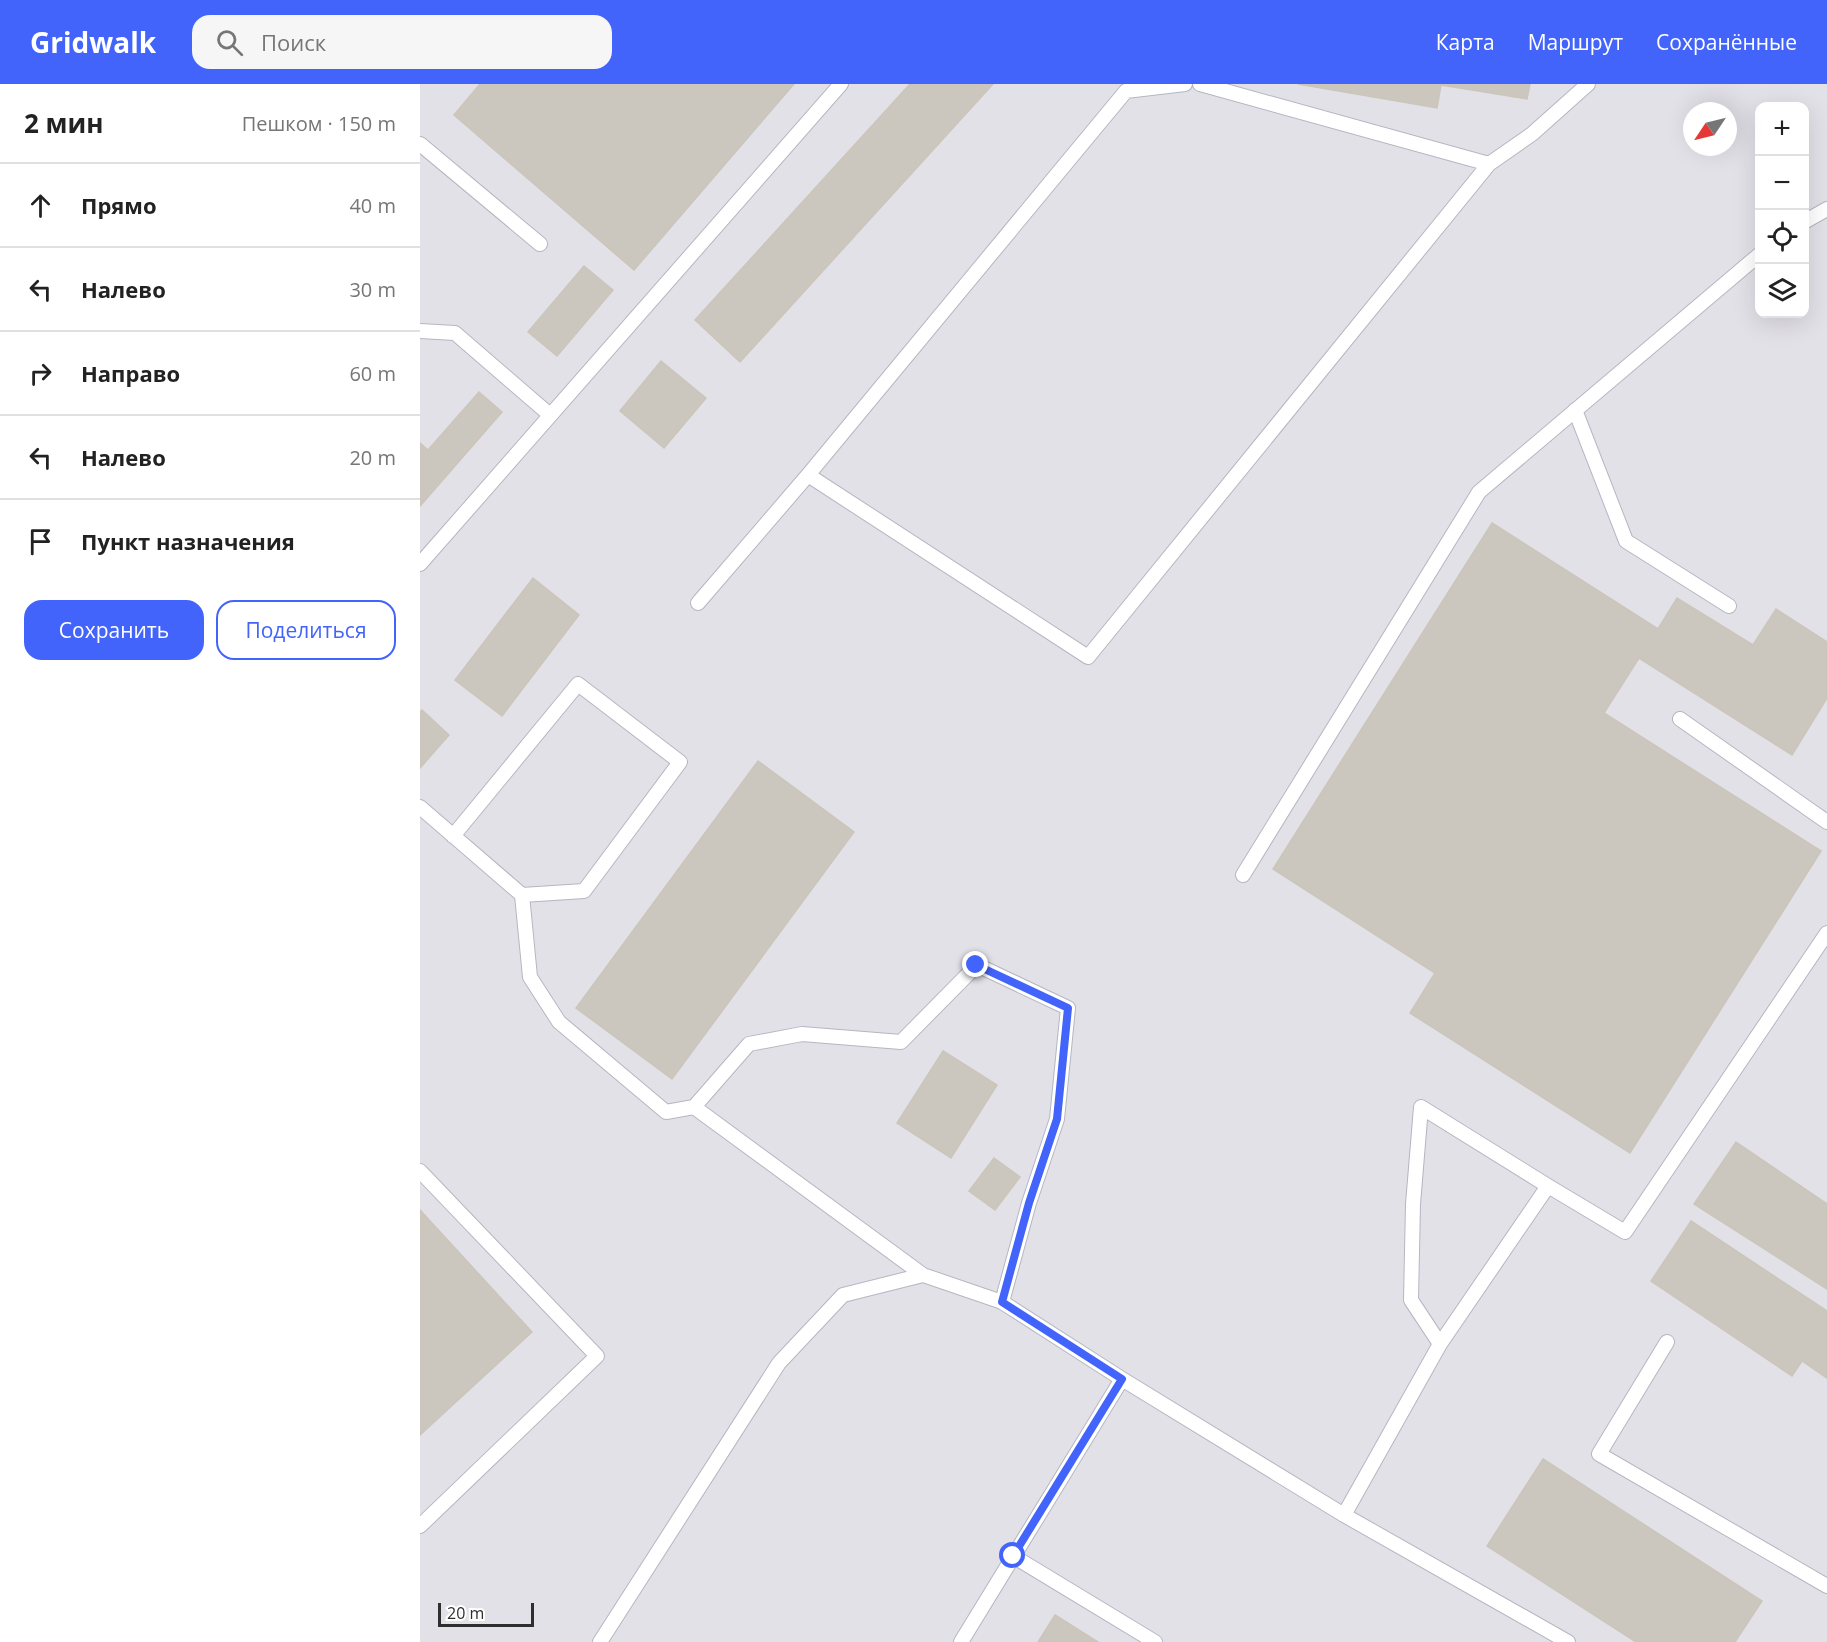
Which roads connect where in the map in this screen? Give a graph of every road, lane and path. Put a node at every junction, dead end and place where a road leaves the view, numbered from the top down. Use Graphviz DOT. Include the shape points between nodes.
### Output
graph roads {
  1 [pos="841,84"];
  2 [pos="1185,84"];
  3 [pos="1200,84"];
  4 [pos="1588,84"];
  5 [pos="1125,88"];
  6 [pos="420,144"];
  7 [pos="1489,164"];
  8 [pos="1827,209"];
  9 [pos="1809,219"];
  10 [pos="540,244"];
  11 [pos="1755,258"];
  12 [pos="420,331"];
  13 [pos="1575,410"];
  14 [pos="550,415"];
  15 [pos="808,475"];
  16 [pos="420,564"];
  17 [pos="698,603"];
  18 [pos="1729,606"];
  19 [pos="1680,719"];
  20 [pos="420,807"];
  21 [pos="1827,822"];
  22 [pos="453,836"];
  23 [pos="1243,875"];
  24 [pos="522,895"];
  25 [pos="1827,933"];
  26 [pos="694,1107"];
  27 [pos="420,1171"];
  28 [pos="1548,1186"];
  29 [pos="923,1275"];
  30 [pos="1002,1302"];
  31 [pos="1667,1342"];
  32 [pos="1440,1344"];
  33 [pos="1122,1379"];
  34 [pos="1344,1515"];
  35 [pos="420,1526"];
  36 [pos="1013,1556"];
  37 [pos="1827,1586"];
  38 [pos="600,1642"];
  39 [pos="961,1642"];
  40 [pos="1155,1642"];
  41 [pos="1568,1642"];
  1 -- 14 [label="lane"];
  2 -- 5 [label="lane"];
  3 -- 7 [label="lane"];
  4 -- 7 [label="lane" via="1532,134"];
  5 -- 15 [label="lane"];
  6 -- 10 [label="lane"];
  7 -- 15 [label="lane" via="1088,657"];
  8 -- 9 [label="lane"];
  11 -- 13 [label="lane"];
  12 -- 14 [label="lane" via="455,333"];
  13 -- 18 [label="lane" via="1626,541"];
  13 -- 23 [label="lane" via="1479,492"];
  14 -- 16 [label="lane"];
  15 -- 17 [label="lane"];
  19 -- 21 [label="lane"];
  20 -- 22 [label="lane"];
  22 -- 24 [label="lane"];
  22 -- 24 [label="lane" via="578,684 680,762 585,891"];
  24 -- 26 [label="lane" via="530,977 559,1023 666,1112"];
  25 -- 28 [label="lane" via="1625,1232"];
  26 -- 29 [label="lane"];
  26 -- 30 [label="lane" via="749,1044 802,1034 901,1042 976,965 1068,1008 1057,1119"];
  27 -- 35 [label="lane" via="597,1356"];
  28 -- 32 [label="lane"];
  28 -- 32 [label="lane" via="1421,1107 1411,1300"];
  29 -- 30 [label="lane"];
  29 -- 38 [label="lane" via="843,1295 779,1363"];
  30 -- 33 [label="lane"];
  31 -- 37 [label="lane" via="1599,1454"];
  32 -- 34 [label="lane"];
  33 -- 34 [label="lane"];
  33 -- 36 [label="lane"];
  34 -- 41 [label="lane"];
  36 -- 39 [label="lane"];
  36 -- 40 [label="lane"];
}
